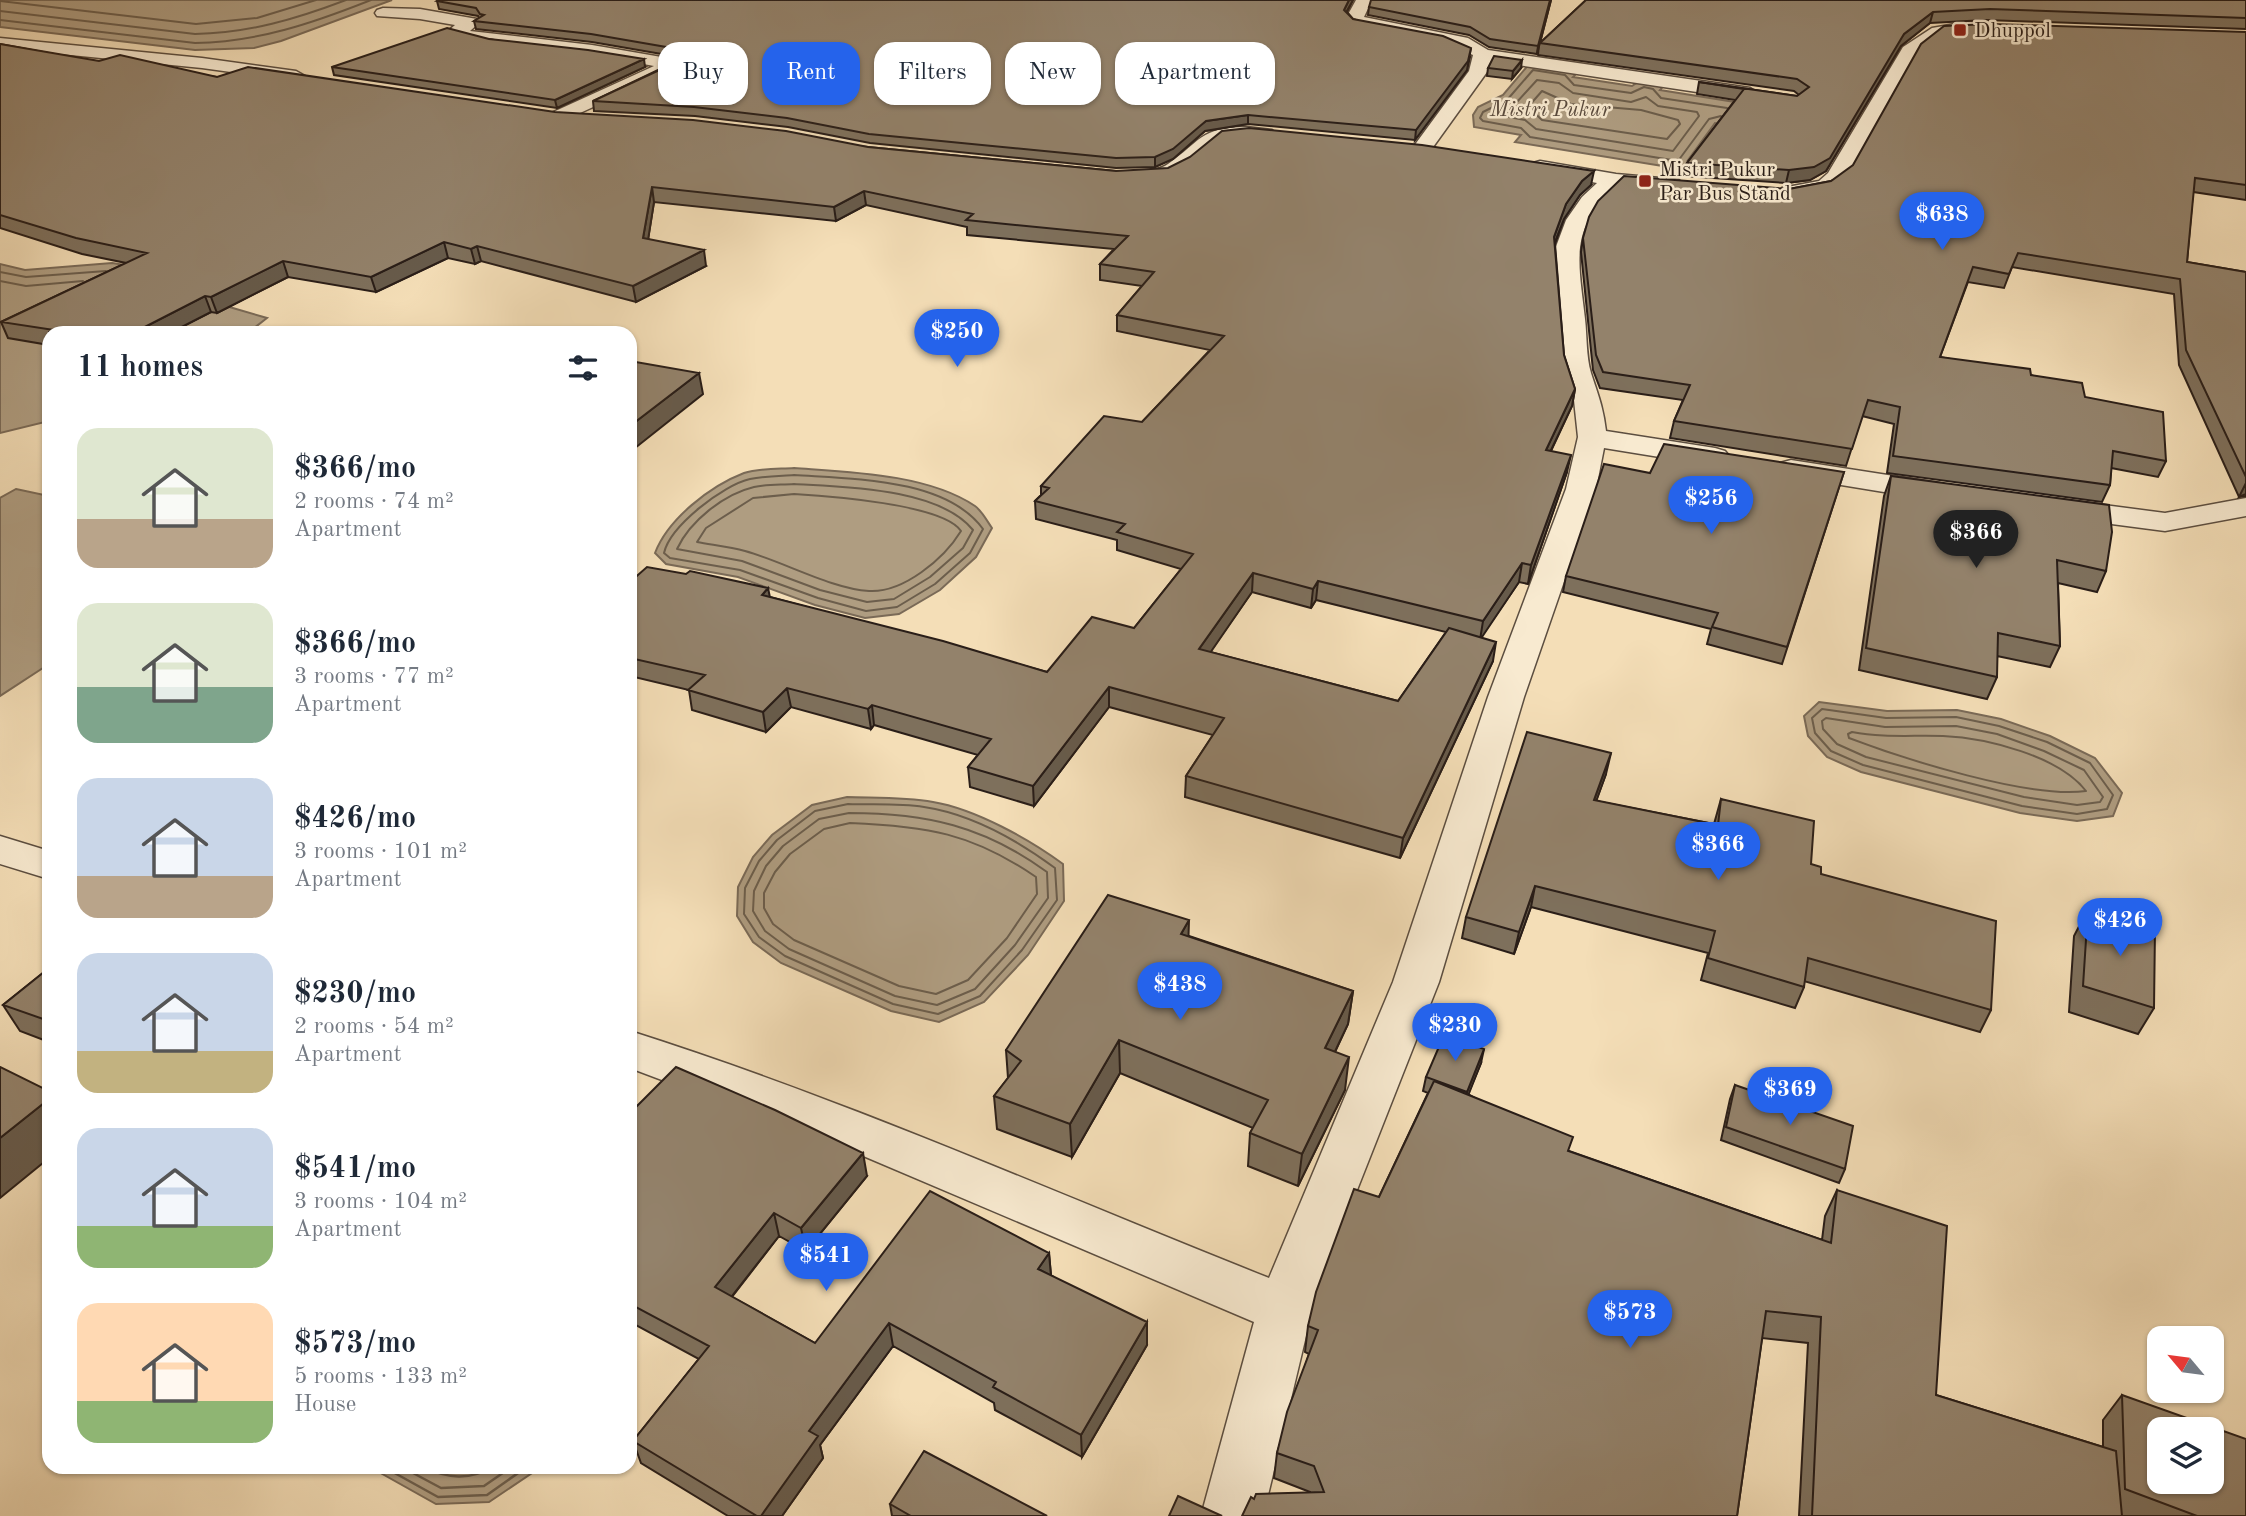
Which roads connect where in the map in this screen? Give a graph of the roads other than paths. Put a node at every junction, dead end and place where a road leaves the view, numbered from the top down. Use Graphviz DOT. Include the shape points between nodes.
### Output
graph roads {
  1 [pos="1364,0"];
  2 [pos="1943,9"];
  3 [pos="383,13"];
  4 [pos="1956,28"];
  5 [pos="2008,28"];
  6 [pos="0,43"];
  7 [pos="1482,54"];
  8 [pos="320,79"];
  9 [pos="1771,97"];
  10 [pos="605,118"];
  11 [pos="1282,136"];
  12 [pos="1397,147"];
  13 [pos="1421,150"];
  14 [pos="1448,153"];
  15 [pos="1517,163"];
  16 [pos="1129,178"];
  17 [pos="1616,180"];
  18 [pos="1688,187"];
  19 [pos="1774,193"];
  20 [pos="1592,437"];
  21 [pos="1963,495"];
  22 [pos="2030,504"];
  23 [pos="2246,507"];
  24 [pos="0,850"];
  25 [pos="42,863"];
  26 [pos="637,1051"];
  27 [pos="1286,1310"];
  28 [pos="1252,1510"];
  1 -- 7 [label="street" via="1354,18 1359,21 1458,40 1477,47"];
  2 -- 4 [label="street"];
  3 -- 10 [label="street" via="471,23 455,32 469,36 673,64 549,115"];
  4 -- 5 [label="street"];
  4 -- 19 [label="street" via="1936,30 1909,51 1836,177 1811,191"];
  6 -- 8 [label="street"];
  7 -- 9 [label="street"];
  7 -- 13 [label="street" via="1478,72"];
  11 -- 16 [label="street" via="1213,137 1171,171"];
  12 -- 13 [label="street"];
  13 -- 14 [label="street"];
  15 -- 17 [label="street"];
  17 -- 18 [label="street"];
  17 -- 20 [label="street" via="1584,208 1568,237 1566,252 1577,371 1588,401"];
  20 -- 21 [label="street"];
  20 -- 27 [label="street" via="1580,489 1506,696 1416,982"];
  22 -- 23 [label="street" via="2165,522"];
  24 -- 25 [label="street"];
  26 -- 27 [label="street" via="827,1118"];
  27 -- 28 [label="street"];
}
